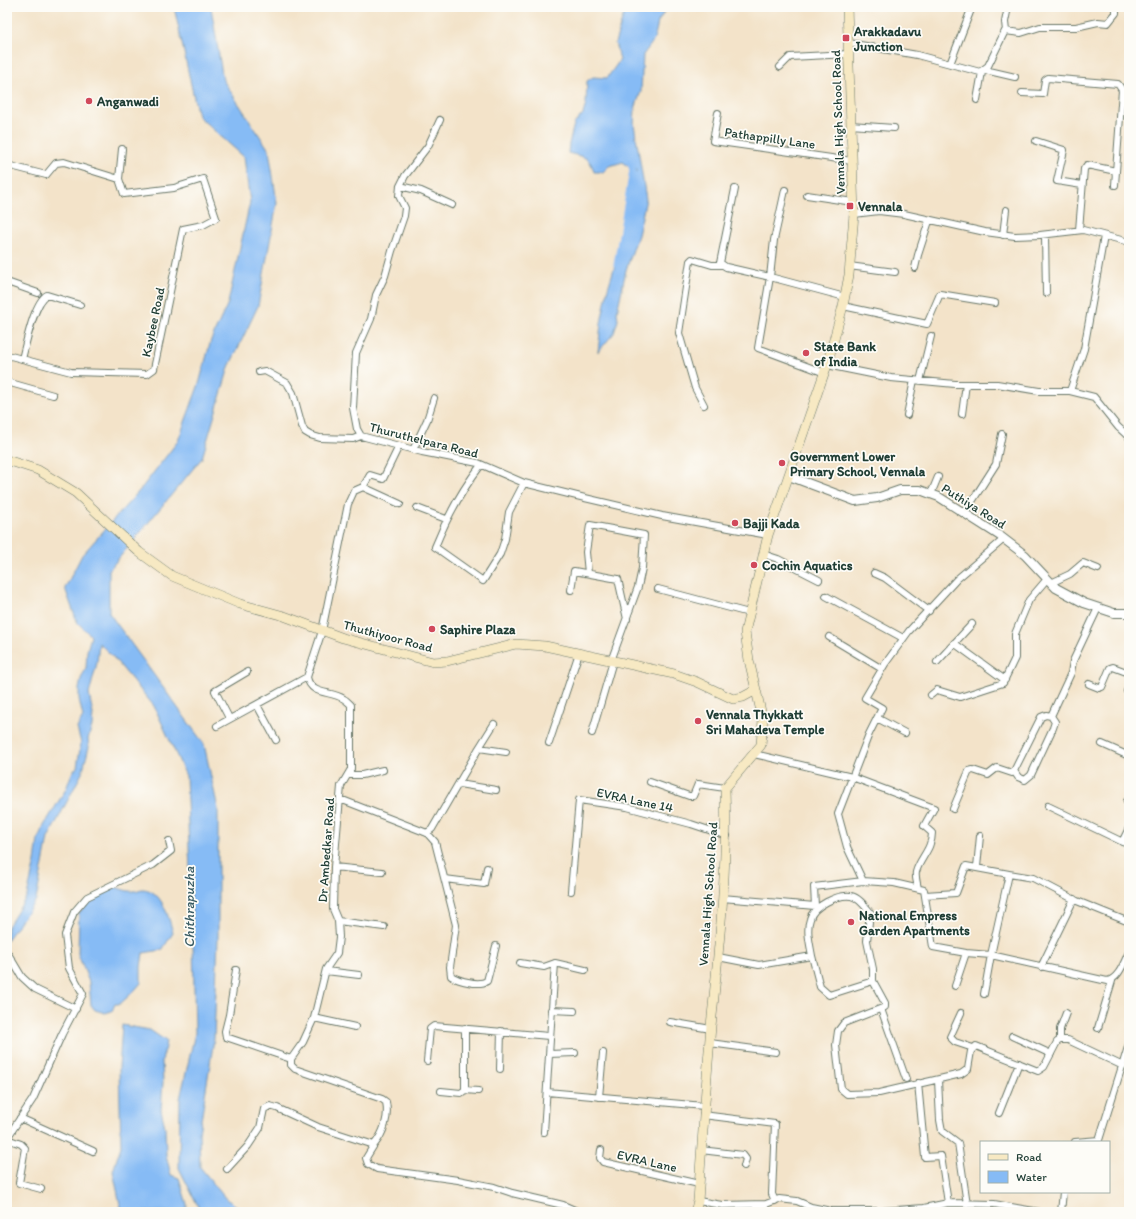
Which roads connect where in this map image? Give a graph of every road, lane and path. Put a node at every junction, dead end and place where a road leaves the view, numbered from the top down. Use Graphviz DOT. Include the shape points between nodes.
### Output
graph roads {
  1 [pos="847,7"];
  2 [pos="972,7"];
  3 [pos="1008,7"];
  4 [pos="1116,7"];
  5 [pos="1006,31"];
  6 [pos="849,43"];
  7 [pos="849,54"];
  8 [pos="950,64"];
  9 [pos="780,67"];
  10 [pos="983,71"];
  11 [pos="1015,77"];
  12 [pos="1022,93"];
  13 [pos="977,100"];
  14 [pos="718,113"];
  15 [pos="440,120"];
  16 [pos="850,125"];
  17 [pos="894,128"];
  18 [pos="1036,141"];
  19 [pos="122,149"];
  20 [pos="852,161"];
  21 [pos="7,165"];
  22 [pos="1116,171"];
  23 [pos="119,179"];
  24 [pos="1082,185"];
  25 [pos="400,186"];
  26 [pos="1115,186"];
  27 [pos="735,189"];
  28 [pos="785,190"];
  29 [pos="807,195"];
  30 [pos="853,202"];
  31 [pos="452,205"];
  32 [pos="1006,210"];
  33 [pos="854,214"];
  34 [pos="930,221"];
  35 [pos="1079,230"];
  36 [pos="1003,234"];
  37 [pos="1045,234"];
  38 [pos="1104,236"];
  39 [pos="1129,242"];
  40 [pos="722,265"];
  41 [pos="850,266"];
  42 [pos="915,268"];
  43 [pos="894,272"];
  44 [pos="770,277"];
  45 [pos="7,282"];
  46 [pos="38,293"];
  47 [pos="1046,293"];
  48 [pos="844,302"];
  49 [pos="995,303"];
  50 [pos="80,305"];
  51 [pos="931,336"];
  52 [pos="7,355"];
  53 [pos="22,359"];
  54 [pos="826,369"];
  55 [pos="259,372"];
  56 [pos="914,380"];
  57 [pos="920,381"];
  58 [pos="7,382"];
  59 [pos="966,384"];
  60 [pos="1070,390"];
  61 [pos="53,395"];
  62 [pos="434,398"];
  63 [pos="704,405"];
  64 [pos="962,414"];
  65 [pos="907,415"];
  66 [pos="1002,434"];
  67 [pos="361,436"];
  68 [pos="1129,438"];
  69 [pos="399,446"];
  70 [pos="413,450"];
  71 [pos="7,460"];
  72 [pos="481,465"];
  73 [pos="789,476"];
  74 [pos="938,477"];
  75 [pos="524,483"];
  76 [pos="363,487"];
  77 [pos="931,494"];
  78 [pos="400,504"];
  79 [pos="417,508"];
  80 [pos="964,514"];
  81 [pos="446,519"];
  82 [pos="768,535"];
  83 [pos="1004,539"];
  84 [pos="763,554"];
  85 [pos="1098,569"];
  86 [pos="588,573"];
  87 [pos="874,573"];
  88 [pos="819,580"];
  89 [pos="1049,581"];
  90 [pos="658,589"];
  91 [pos="571,590"];
  92 [pos="622,596"];
  93 [pos="826,596"];
  94 [pos="635,597"];
  95 [pos="1098,608"];
  96 [pos="929,611"];
  97 [pos="749,613"];
  98 [pos="1129,613"];
  99 [pos="627,620"];
  100 [pos="972,624"];
  101 [pos="322,631"];
  102 [pos="829,637"];
  103 [pos="903,638"];
  104 [pos="954,643"];
  105 [pos="579,653"];
  106 [pos="612,661"];
  107 [pos="937,662"];
  108 [pos="882,669"];
  109 [pos="247,672"];
  110 [pos="1129,673"];
  111 [pos="307,677"];
  112 [pos="1005,680"];
  113 [pos="1089,684"];
  114 [pos="756,690"];
  115 [pos="931,695"];
  116 [pos="257,705"];
  117 [pos="1051,716"];
  118 [pos="229,718"];
  119 [pos="877,718"];
  120 [pos="494,724"];
  121 [pos="218,726"];
  122 [pos="905,733"];
  123 [pos="592,734"];
  124 [pos="276,740"];
  125 [pos="549,743"];
  126 [pos="1102,744"];
  127 [pos="478,748"];
  128 [pos="506,752"];
  129 [pos="754,754"];
  130 [pos="1129,756"];
  131 [pos="383,770"];
  132 [pos="1014,771"];
  133 [pos="348,774"];
  134 [pos="852,777"];
  135 [pos="650,782"];
  136 [pos="459,784"];
  137 [pos="725,788"];
  138 [pos="496,790"];
  139 [pos="340,799"];
  140 [pos="1048,806"];
  141 [pos="954,809"];
  142 [pos="1129,828"];
  143 [pos="427,833"];
  144 [pos="727,836"];
  145 [pos="980,836"];
  146 [pos="169,841"];
  147 [pos="1122,842"];
  148 [pos="1129,846"];
  149 [pos="334,867"];
  150 [pos="977,867"];
  151 [pos="487,868"];
  152 [pos="382,872"];
  153 [pos="1009,874"];
  154 [pos="445,879"];
  155 [pos="863,881"];
  156 [pos="918,888"];
  157 [pos="571,891"];
  158 [pos="925,895"];
  159 [pos="722,898"];
  160 [pos="1074,899"];
  161 [pos="338,920"];
  162 [pos="1129,922"];
  163 [pos="384,927"];
  164 [pos="496,946"];
  165 [pos="7,952"];
  166 [pos="1129,952"];
  167 [pos="966,953"];
  168 [pos="992,955"];
  169 [pos="812,956"];
  170 [pos="718,957"];
  171 [pos="520,963"];
  172 [pos="555,963"];
  173 [pos="1041,967"];
  174 [pos="236,970"];
  175 [pos="585,970"];
  176 [pos="326,971"];
  177 [pos="359,975"];
  178 [pos="873,981"];
  179 [pos="1112,981"];
  180 [pos="955,986"];
  181 [pos="984,994"];
  182 [pos="76,1009"];
  183 [pos="881,1009"];
  184 [pos="551,1010"];
  185 [pos="574,1011"];
  186 [pos="961,1013"];
  187 [pos="1066,1013"];
  188 [pos="314,1018"];
  189 [pos="670,1022"];
  190 [pos="355,1027"];
  191 [pos="465,1028"];
  192 [pos="1098,1028"];
  193 [pos="711,1029"];
  194 [pos="501,1031"];
  195 [pos="549,1036"];
  196 [pos="1012,1036"];
  197 [pos="1060,1040"];
  198 [pos="710,1043"];
  199 [pos="1129,1044"];
  200 [pos="973,1048"];
  201 [pos="776,1052"];
  202 [pos="575,1053"];
  203 [pos="603,1053"];
  204 [pos="549,1054"];
  205 [pos="1051,1054"];
  206 [pos="291,1059"];
  207 [pos="426,1061"];
  208 [pos="1018,1063"];
  209 [pos="1123,1066"];
  210 [pos="500,1069"];
  211 [pos="906,1079"];
  212 [pos="938,1080"];
  213 [pos="918,1083"];
  214 [pos="465,1090"];
  215 [pos="441,1091"];
  216 [pos="478,1091"];
  217 [pos="547,1092"];
  218 [pos="599,1097"];
  219 [pos="704,1110"];
  220 [pos="999,1113"];
  221 [pos="20,1118"];
  222 [pos="544,1132"];
  223 [pos="8,1136"];
  224 [pos="1087,1141"];
  225 [pos="374,1145"];
  226 [pos="601,1150"];
  227 [pos="701,1150"];
  228 [pos="93,1151"];
  229 [pos="744,1166"];
  230 [pos="227,1169"];
  231 [pos="699,1184"];
  232 [pos="41,1189"];
  233 [pos="1063,1193"];
  234 [pos="775,1201"];
  235 [pos="698,1202"];
  236 [pos="948,1203"];
  237 [pos="966,1204"];
  238 [pos="564,1205"];
  239 [pos="1003,1205"];
  240 [pos="7,1210"];
  241 [pos="831,1211"];
  242 [pos="860,1211"];
  243 [pos="878,1211"];
  244 [pos="15,1212"];
  245 [pos="563,1212"];
  246 [pos="579,1212"];
  247 [pos="695,1212"];
  248 [pos="1002,1212"];
  249 [pos="1040,1212"];
  250 [pos="1061,1212"];
  1 -- 6 [label="main road, Vennala High School Road"];
  2 -- 8 [label="street"];
  3 -- 5 [label="street"];
  4 -- 5 [label="street" via="1116,13 1108,23 1040,28 1019,33"];
  5 -- 10 [label="street"];
  6 -- 7 [label="main road, Vennala High School Road"];
  6 -- 8 [label="street" via="917,55"];
  7 -- 9 [label="street" via="790,57"];
  7 -- 16 [label="main road, Vennala High School Road"];
  8 -- 10 [label="street"];
  10 -- 11 [label="street"];
  10 -- 13 [label="street"];
  12 -- 22 [label="street" via="1043,94 1045,80 1048,78 1118,84 1122,90"];
  14 -- 20 [label="street, Pathappilly Lane" via="713,141"];
  15 -- 25 [label="street" via="428,146"];
  16 -- 17 [label="street"];
  16 -- 20 [label="main road, Vennala High School Road"];
  18 -- 24 [label="street" via="1064,150 1057,181"];
  19 -- 23 [label="street"];
  20 -- 30 [label="main road, Vennala High School Road"];
  21 -- 23 [label="street" via="46,175 56,164 64,162"];
  22 -- 24 [label="street" via="1087,165"];
  22 -- 26 [label="street"];
  23 -- 53 [label="street, Kaybee Road" via="124,194 174,188 203,179 216,218 183,229 154,369 147,374 71,372"];
  24 -- 35 [label="street"];
  25 -- 31 [label="street" via="421,191"];
  25 -- 67 [label="street, Thuruthelpara Road" via="399,196 405,208 404,216 376,296 371,319 356,353 353,408"];
  27 -- 40 [label="street" via="721,257"];
  28 -- 44 [label="street" via="774,240"];
  29 -- 30 [label="street"];
  30 -- 33 [label="main road, Vennala High School Road"];
  32 -- 36 [label="street"];
  33 -- 34 [label="street" via="879,211"];
  33 -- 41 [label="main road, Vennala High School Road"];
  34 -- 36 [label="street"];
  34 -- 42 [label="street"];
  35 -- 37 [label="street"];
  35 -- 38 [label="street"];
  36 -- 37 [label="street"];
  37 -- 47 [label="street"];
  38 -- 39 [label="street"];
  38 -- 60 [label="street" via="1084,349"];
  40 -- 44 [label="street"];
  40 -- 63 [label="street" via="692,259 690,261 679,332 695,388"];
  41 -- 43 [label="street"];
  41 -- 48 [label="main road, Vennala High School Road"];
  44 -- 48 [label="street"];
  44 -- 54 [label="street" via="758,348"];
  45 -- 46 [label="street"];
  48 -- 49 [label="street" via="927,324 940,294"];
  48 -- 54 [label="main road, Vennala High School Road"];
  50 -- 53 [label="street" via="47,295 43,297 34,317"];
  51 -- 57 [label="street"];
  52 -- 53 [label="street, Kaybee Road"];
  54 -- 56 [label="street"];
  54 -- 73 [label="main road, Vennala High School Road"];
  55 -- 67 [label="street" via="265,371 287,383 293,393 305,432 320,438"];
  56 -- 57 [label="street"];
  56 -- 65 [label="street"];
  57 -- 59 [label="street"];
  58 -- 61 [label="street"];
  59 -- 60 [label="street"];
  59 -- 64 [label="street"];
  60 -- 68 [label="street" via="1094,397"];
  62 -- 70 [label="street"];
  66 -- 80 [label="street" via="996,464"];
  67 -- 69 [label="street, Thuruthelpara Road"];
  69 -- 70 [label="street, Thuruthelpara Road"];
  69 -- 76 [label="street" via="383,479 370,475"];
  70 -- 72 [label="street, Thuruthelpara Road"];
  71 -- 101 [label="main road, Thuthiyoor Road" via="38,470 70,490 139,552 172,576 240,604 284,616"];
  72 -- 75 [label="street, Thuruthelpara Road"];
  72 -- 81 [label="street" via="465,486"];
  73 -- 77 [label="street, Puthiya Road" via="855,501 877,498 900,490 920,490"];
  73 -- 82 [label="main road, Vennala High School Road"];
  74 -- 77 [label="street"];
  75 -- 81 [label="street" via="509,512 500,554 484,581 435,547"];
  75 -- 82 [label="street, Thuruthelpara Road" via="662,516"];
  76 -- 78 [label="street"];
  76 -- 101 [label="street" via="354,491 348,504"];
  77 -- 80 [label="street, Puthiya Road"];
  79 -- 81 [label="street"];
  80 -- 83 [label="street, Puthiya Road"];
  82 -- 84 [label="main road, Vennala High School Road"];
  83 -- 89 [label="street, Puthiya Road" via="1025,555"];
  83 -- 96 [label="street" via="957,580"];
  84 -- 88 [label="street"];
  84 -- 97 [label="main road, Vennala High School Road"];
  85 -- 89 [label="street" via="1083,564 1070,574"];
  86 -- 91 [label="street" via="574,572"];
  86 -- 92 [label="street" via="618,580"];
  86 -- 94 [label="street" via="586,552 590,525 644,535 641,574"];
  87 -- 96 [label="street" via="885,578"];
  89 -- 95 [label="street, Puthiya Road" via="1077,600"];
  89 -- 112 [label="street" via="1029,600 1015,634 1015,658"];
  90 -- 97 [label="street"];
  92 -- 94 [label="street"];
  92 -- 99 [label="street"];
  93 -- 103 [label="street"];
  94 -- 99 [label="street"];
  95 -- 98 [label="street, Puthiya Road" via="1114,613"];
  95 -- 117 [label="street"];
  96 -- 103 [label="street"];
  97 -- 114 [label="main road, Vennala High School Road" via="745,632"];
  99 -- 106 [label="street"];
  100 -- 104 [label="street"];
  101 -- 105 [label="main road, Thuthiyoor Road" via="433,662 516,644 545,646"];
  101 -- 111 [label="street"];
  102 -- 108 [label="street"];
  103 -- 108 [label="street"];
  104 -- 107 [label="street"];
  104 -- 112 [label="street"];
  105 -- 106 [label="main road, Thuthiyoor Road"];
  105 -- 125 [label="street"];
  106 -- 114 [label="main road, Thuthiyoor Road" via="674,674 733,699 743,698"];
  106 -- 123 [label="street"];
  108 -- 119 [label="street" via="864,698 882,708"];
  109 -- 118 [label="street" via="215,691"];
  110 -- 113 [label="street" via="1113,667 1110,668 1102,687"];
  111 -- 116 [label="street"];
  111 -- 133 [label="street, Dr Ambedkar Road" via="308,684 313,689 343,698 351,706 351,769"];
  112 -- 115 [label="street" via="1003,683 960,697 937,690"];
  114 -- 129 [label="main road, Vennala High School Road" via="763,720 761,745"];
  116 -- 118 [label="street"];
  116 -- 124 [label="street"];
  117 -- 132 [label="street" via="1041,717"];
  117 -- 132 [label="street" via="1055,722 1053,728 1031,775 1025,780 1018,778"];
  118 -- 121 [label="street"];
  119 -- 122 [label="street"];
  119 -- 134 [label="street"];
  120 -- 127 [label="street"];
  126 -- 130 [label="street"];
  127 -- 128 [label="street"];
  127 -- 136 [label="street"];
  129 -- 134 [label="street"];
  129 -- 137 [label="main road, Vennala High School Road"];
  131 -- 133 [label="street" via="362,776"];
  132 -- 141 [label="street" via="1012,773 997,768 988,775 969,771"];
  133 -- 139 [label="street, Dr Ambedkar Road" via="341,786"];
  134 -- 155 [label="street" via="838,814 847,847"];
  134 -- 156 [label="street" via="934,808 924,826 932,836 929,848 916,873"];
  135 -- 137 [label="street" via="690,796 695,794 698,784"];
  136 -- 138 [label="street"];
  136 -- 143 [label="street"];
  137 -- 144 [label="main road, Vennala High School Road"];
  139 -- 143 [label="street"];
  139 -- 149 [label="street, Dr Ambedkar Road"];
  140 -- 147 [label="street"];
  142 -- 147 [label="street"];
  143 -- 154 [label="street" via="435,842"];
  144 -- 157 [label="street, EVRA Lane 14" via="628,807 579,800"];
  144 -- 159 [label="main road, Vennala High School Road"];
  145 -- 150 [label="street"];
  146 -- 182 [label="street" via="171,851 153,865 87,898 74,912 65,935 69,968 83,994"];
  147 -- 148 [label="street"];
  149 -- 152 [label="street"];
  149 -- 161 [label="street, Dr Ambedkar Road" via="333,909"];
  150 -- 153 [label="street"];
  150 -- 158 [label="street" via="966,866 956,893"];
  151 -- 154 [label="street" via="484,884"];
  153 -- 160 [label="street" via="1033,878"];
  153 -- 168 [label="street"];
  154 -- 164 [label="street" via="456,925 451,976 483,984 487,981"];
  155 -- 156 [label="street"];
  155 -- 159 [label="street" via="814,887 815,906"];
  156 -- 158 [label="street" via="924,890"];
  158 -- 167 [label="street" via="933,947"];
  159 -- 170 [label="main road, Vennala High School Road"];
  160 -- 162 [label="street"];
  160 -- 173 [label="street"];
  161 -- 163 [label="street"];
  161 -- 176 [label="street, Dr Ambedkar Road" via="337,953"];
  165 -- 182 [label="street" via="22,977 35,989"];
  166 -- 179 [label="street"];
  167 -- 168 [label="street"];
  167 -- 180 [label="street"];
  168 -- 173 [label="street"];
  168 -- 181 [label="street"];
  169 -- 170 [label="street" via="759,965"];
  169 -- 178 [label="street" via="820,987 829,995"];
  169 -- 178 [label="street" via="808,929 810,917 828,901 852,896 870,912 867,941"];
  170 -- 193 [label="main road, Vennala High School Road"];
  171 -- 172 [label="street" via="544,967"];
  172 -- 175 [label="street"];
  172 -- 184 [label="street"];
  173 -- 179 [label="street"];
  174 -- 206 [label="street" via="226,1037"];
  176 -- 177 [label="street"];
  176 -- 188 [label="street, Dr Ambedkar Road"];
  178 -- 183 [label="street" via="885,1002 885,1007"];
  179 -- 192 [label="street"];
  182 -- 221 [label="street" via="33,1099"];
  183 -- 211 [label="street"];
  183 -- 213 [label="street" via="844,1023 838,1031 836,1045 841,1089 847,1094 879,1093"];
  184 -- 185 [label="street"];
  184 -- 195 [label="street"];
  186 -- 200 [label="street" via="950,1037 955,1042"];
  187 -- 197 [label="street" via="1060,1029"];
  188 -- 190 [label="street"];
  188 -- 206 [label="street, Dr Ambedkar Road" via="303,1042"];
  189 -- 193 [label="street"];
  191 -- 194 [label="street"];
  191 -- 207 [label="street" via="431,1027"];
  191 -- 214 [label="street"];
  193 -- 198 [label="main road, Vennala High School Road"];
  194 -- 195 [label="street"];
  194 -- 210 [label="street"];
  195 -- 204 [label="street"];
  196 -- 205 [label="street"];
  197 -- 205 [label="street"];
  197 -- 209 [label="street" via="1068,1040"];
  198 -- 201 [label="street"];
  198 -- 219 [label="main road, Vennala High School Road"];
  199 -- 209 [label="street"];
  200 -- 208 [label="street" via="982,1047"];
  200 -- 212 [label="street" via="966,1072"];
  202 -- 204 [label="street"];
  203 -- 218 [label="street"];
  204 -- 217 [label="street"];
  205 -- 208 [label="street" via="1042,1070 1038,1071"];
  206 -- 225 [label="street" via="291,1065 295,1069 386,1102 385,1126 381,1137"];
  208 -- 220 [label="street"];
  209 -- 224 [label="street" via="1123,1074 1099,1140"];
  212 -- 213 [label="street"];
  212 -- 237 [label="street" via="942,1131 958,1143"];
  213 -- 236 [label="street" via="925,1157 940,1156"];
  214 -- 215 [label="street" via="461,1093"];
  214 -- 216 [label="street"];
  217 -- 218 [label="street"];
  217 -- 222 [label="street"];
  218 -- 219 [label="street"];
  219 -- 227 [label="main road, Vennala High School Road"];
  219 -- 234 [label="street" via="775,1124 772,1194"];
  221 -- 223 [label="street"];
  221 -- 228 [label="street"];
  223 -- 232 [label="street" via="25,1148 19,1183"];
  225 -- 230 [label="street" via="318,1127 270,1106 264,1109 260,1128 248,1146"];
  225 -- 238 [label="street" via="366,1158 368,1164 377,1169 458,1180"];
  226 -- 231 [label="street, EVRA Lane" via="600,1158 603,1162"];
  227 -- 229 [label="street" via="743,1156 746,1159"];
  227 -- 231 [label="main road, Vennala High School Road"];
  231 -- 235 [label="main road, Vennala High School Road"];
  233 -- 250 [label="street"];
  234 -- 235 [label="street" via="766,1204 722,1205"];
  234 -- 241 [label="street" via="797,1200 811,1207"];
  235 -- 247 [label="main road, Vennala High School Road"];
  236 -- 237 [label="street"];
  236 -- 243 [label="street" via="924,1208"];
  237 -- 239 [label="street"];
  238 -- 245 [label="street"];
  238 -- 246 [label="street"];
  239 -- 248 [label="street"];
  239 -- 249 [label="street"];
  240 -- 244 [label="street"];
  241 -- 242 [label="street"];
  242 -- 243 [label="street"];
}
